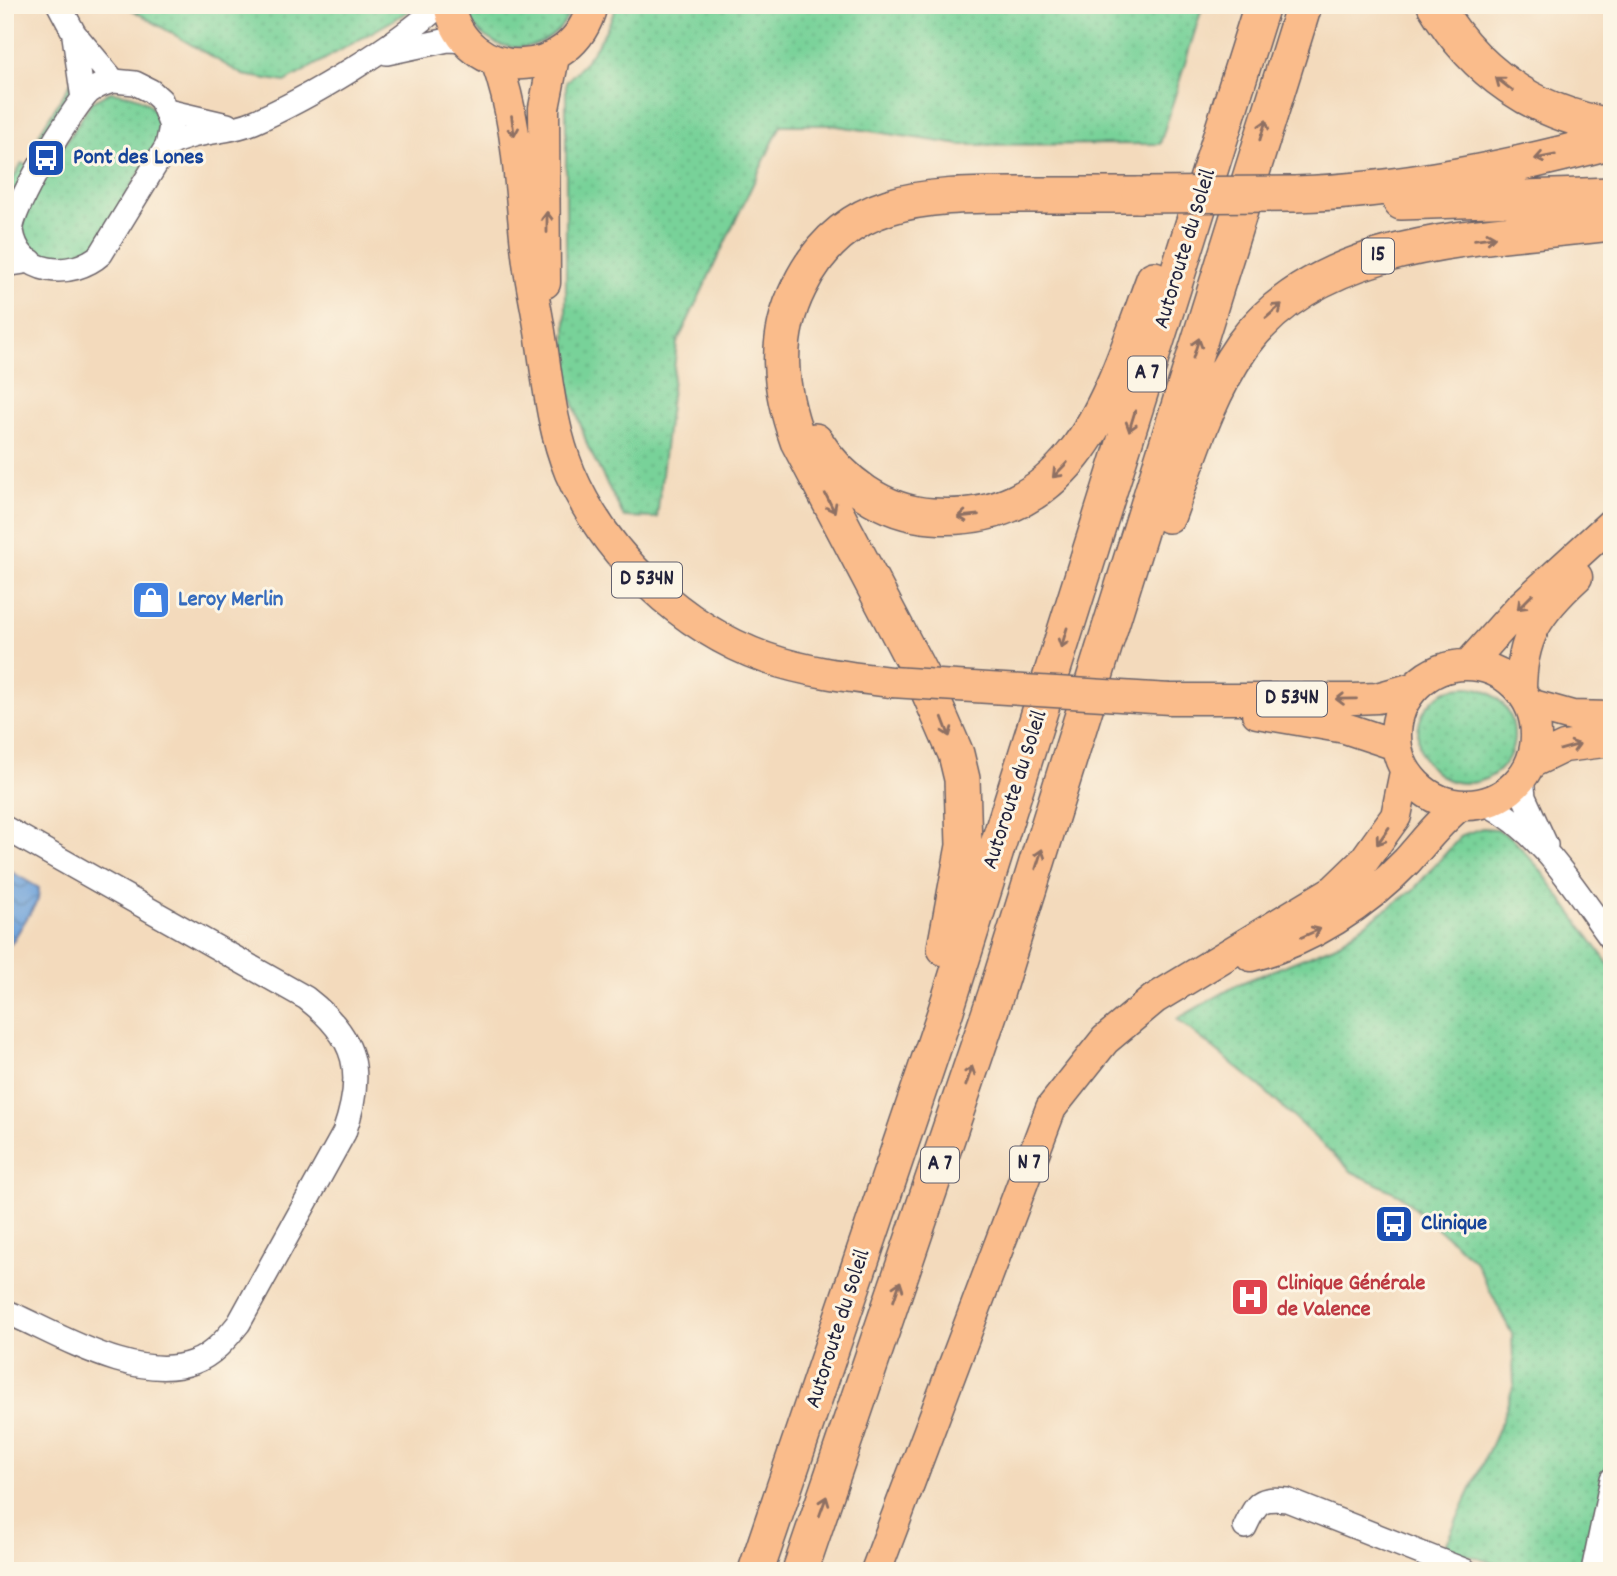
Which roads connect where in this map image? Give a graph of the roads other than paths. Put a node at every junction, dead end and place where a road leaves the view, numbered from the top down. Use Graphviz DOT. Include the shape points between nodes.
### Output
graph roads {
  1 [pos="59,5"];
  2 [pos="440,5"];
  3 [pos="449,5"];
  4 [pos="592,5"];
  5 [pos="1262,5"];
  6 [pos="1304,5"];
  7 [pos="1435,5"];
  8 [pos="74,33"];
  9 [pos="466,41"];
  10 [pos="370,57"];
  11 [pos="554,57"];
  12 [pos="495,61"];
  13 [pos="114,81"];
  14 [pos="83,99"];
  15 [pos="167,111"];
  16 [pos="234,127"];
  17 [pos="1612,127"];
  18 [pos="1612,141"];
  19 [pos="167,146"];
  20 [pos="1612,195"];
  21 [pos="1294,199"];
  22 [pos="1139,200"];
  23 [pos="1612,223"];
  24 [pos="9,234"];
  25 [pos="31,261"];
  26 [pos="5,265"];
  27 [pos="542,339"];
  28 [pos="1612,523"];
  29 [pos="1612,549"];
  30 [pos="1469,664"];
  31 [pos="1413,688"];
  32 [pos="1525,697"];
  33 [pos="1170,699"];
  34 [pos="1612,717"];
  35 [pos="1077,741"];
  36 [pos="1612,741"];
  37 [pos="1401,758"];
  38 [pos="1526,771"];
  39 [pos="1472,804"];
  40 [pos="5,828"];
  41 [pos="1550,855"];
  42 [pos="1612,940"];
  43 [pos="1200,968"];
  44 [pos="858,1274"];
  45 [pos="5,1311"];
  46 [pos="1612,1479"];
  47 [pos="1244,1527"];
  48 [pos="756,1571"];
  49 [pos="800,1571"];
  50 [pos="876,1571"];
  51 [pos="1466,1571"];
  52 [pos="1593,1571"];
  1 -- 8 [label="street"];
  2 -- 10 [label="street"];
  3 -- 9 [label="main road"];
  4 -- 11 [label="main road" via="581,34"];
  5 -- 22 [label="highway, one-way" via="1175,219 1109,401 1091,433 1056,474 1032,494 993,511 950,518 894,508 864,493 825,457 798,401 794,339 809,292 846,243 889,219 944,208"];
  5 -- 44 [label="highway, Autoroute du Soleil / A 7, one-way" via="1031,744"];
  35 -- 6 [label="highway, Autoroute du Soleil / A 7, one-way"];
  17 -- 7 [label="highway, one-way" via="1570,118 1520,95 1476,59"];
  8 -- 13 [label="street"];
  8 -- 14 [label="street"];
  9 -- 10 [label="street" via="420,44"];
  9 -- 12 [label="main road"];
  10 -- 16 [label="street" via="274,112"];
  11 -- 12 [label="main road" via="535,64"];
  27 -- 11 [label="main road, D 534N, one-way" via="547,257 544,108"];
  12 -- 27 [label="main road, D 534N, one-way" via="514,123 527,257"];
  13 -- 14 [label="street"];
  13 -- 15 [label="street" via="135,83 151,91"];
  14 -- 24 [label="street" via="22,195"];
  15 -- 16 [label="street"];
  15 -- 19 [label="street" via="171,126"];
  16 -- 19 [label="street"];
  18 -- 21 [label="highway, one-way" via="1379,189"];
  19 -- 25 [label="street" via="91,263 67,272 45,269"];
  20 -- 21 [label="highway"];
  21 -- 22 [label="highway, bridge"];
  22 -- 44 [label="highway, one-way" via="959,195 898,203 860,218 830,242 803,277 788,312 780,368 788,413 944,722 962,779 959,883 945,947 893,1118"];
  35 -- 23 [label="highway, 15, one-way" via="1209,407 1242,345 1277,307 1341,267 1374,257 1439,244"];
  24 -- 25 [label="street"];
  25 -- 26 [label="street"];
  27 -- 33 [label="main road, D 534N, bridge" via="548,400 586,506 631,565 687,616 724,638 765,657 811,670 891,682"];
  28 -- 30 [label="main road, one-way" via="1519,608"];
  29 -- 32 [label="main road" via="1562,591 1533,627 1524,646"];
  30 -- 31 [label="main road" via="1439,671"];
  30 -- 32 [label="main road" via="1507,677"];
  31 -- 33 [label="main road, D 534N, one-way" via="1377,698"];
  31 -- 37 [label="main road" via="1396,724"];
  32 -- 34 [label="main road" via="1572,716"];
  32 -- 38 [label="main road" via="1537,733"];
  33 -- 37 [label="main road, D 534N" via="1346,728"];
  49 -- 35 [label="highway, Autoroute du Soleil / A 7, one-way" via="943,1154"];
  38 -- 36 [label="main road, one-way" via="1564,747"];
  37 -- 39 [label="main road" via="1429,794"];
  37 -- 43 [label="main road, N 7, one-way" via="1396,816 1363,862 1334,890"];
  38 -- 39 [label="main road" via="1506,793"];
  38 -- 41 [label="street" via="1524,797"];
  39 -- 41 [label="street" via="1512,818"];
  43 -- 39 [label="main road, N 7, one-way" via="1262,953 1318,930 1351,909"];
  40 -- 45 [label="street" via="306,999 346,1036 356,1082 344,1133 239,1323 196,1362 148,1368"];
  41 -- 42 [label="street"];
  43 -- 50 [label="main road, N 7" via="1105,1040 1051,1108"];
  44 -- 48 [label="highway, Autoroute du Soleil / A 7"];
  46 -- 52 [label="street"];
  47 -- 51 [label="street" via="1255,1505 1268,1498 1287,1500"];
}
